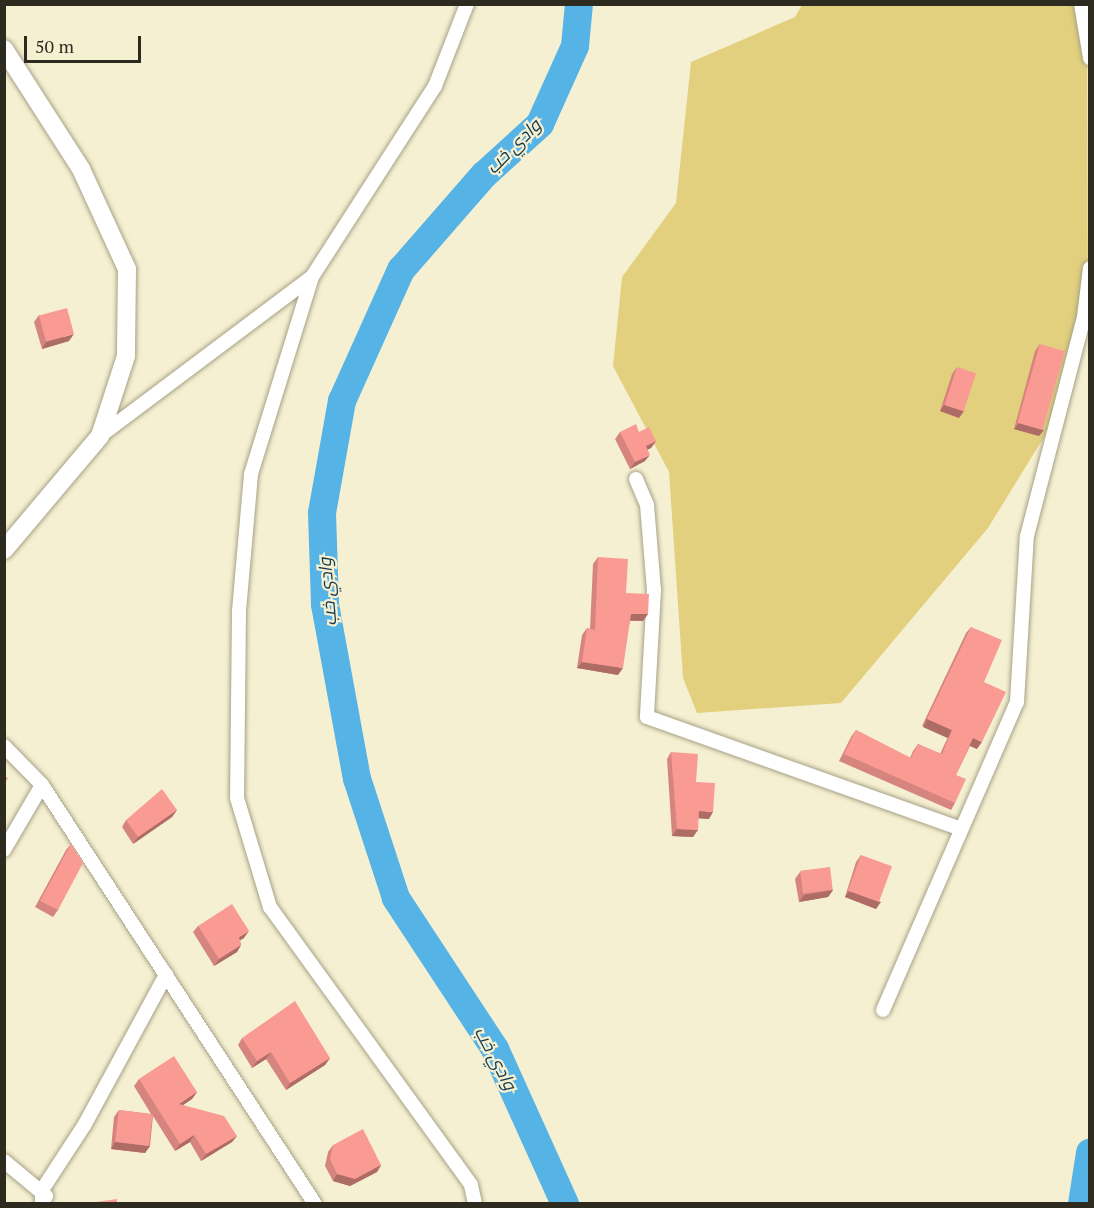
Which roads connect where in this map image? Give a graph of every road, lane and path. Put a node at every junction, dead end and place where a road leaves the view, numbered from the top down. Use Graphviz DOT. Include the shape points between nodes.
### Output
graph roads {
  1 [pos="467,4"];
  2 [pos="1080,4"];
  3 [pos="4,49"];
  4 [pos="1089,58"];
  5 [pos="1089,268"];
  6 [pos="312,278"];
  7 [pos="100,435"];
  8 [pos="636,479"];
  9 [pos="4,550"];
  10 [pos="4,746"];
  11 [pos="42,785"];
  12 [pos="961,829"];
  13 [pos="4,850"];
  14 [pos="165,975"];
  15 [pos="883,1010"];
  16 [pos="4,1161"];
  17 [pos="42,1197"];
  18 [pos="50,1203"];
  19 [pos="315,1203"];
  20 [pos="475,1203"];
  1 -- 6 [label="street" via="435,87"];
  2 -- 4 [label="street"];
  3 -- 7 [label="street" via="81,169 127,269 126,356"];
  5 -- 12 [label="street" via="1084,317 1027,536 1017,702"];
  6 -- 7 [label="street"];
  6 -- 20 [label="street" via="251,474 239,611 237,798 270,907 471,1185"];
  7 -- 9 [label="street"];
  8 -- 12 [label="street" via="647,505 654,590 647,717"];
  10 -- 11 [label="street"];
  11 -- 13 [label="street"];
  11 -- 14 [label="street"];
  12 -- 15 [label="street"];
  14 -- 17 [label="street" via="86,1124"];
  14 -- 19 [label="street"];
  16 -- 17 [label="street"];
  17 -- 18 [label="street"];
}
